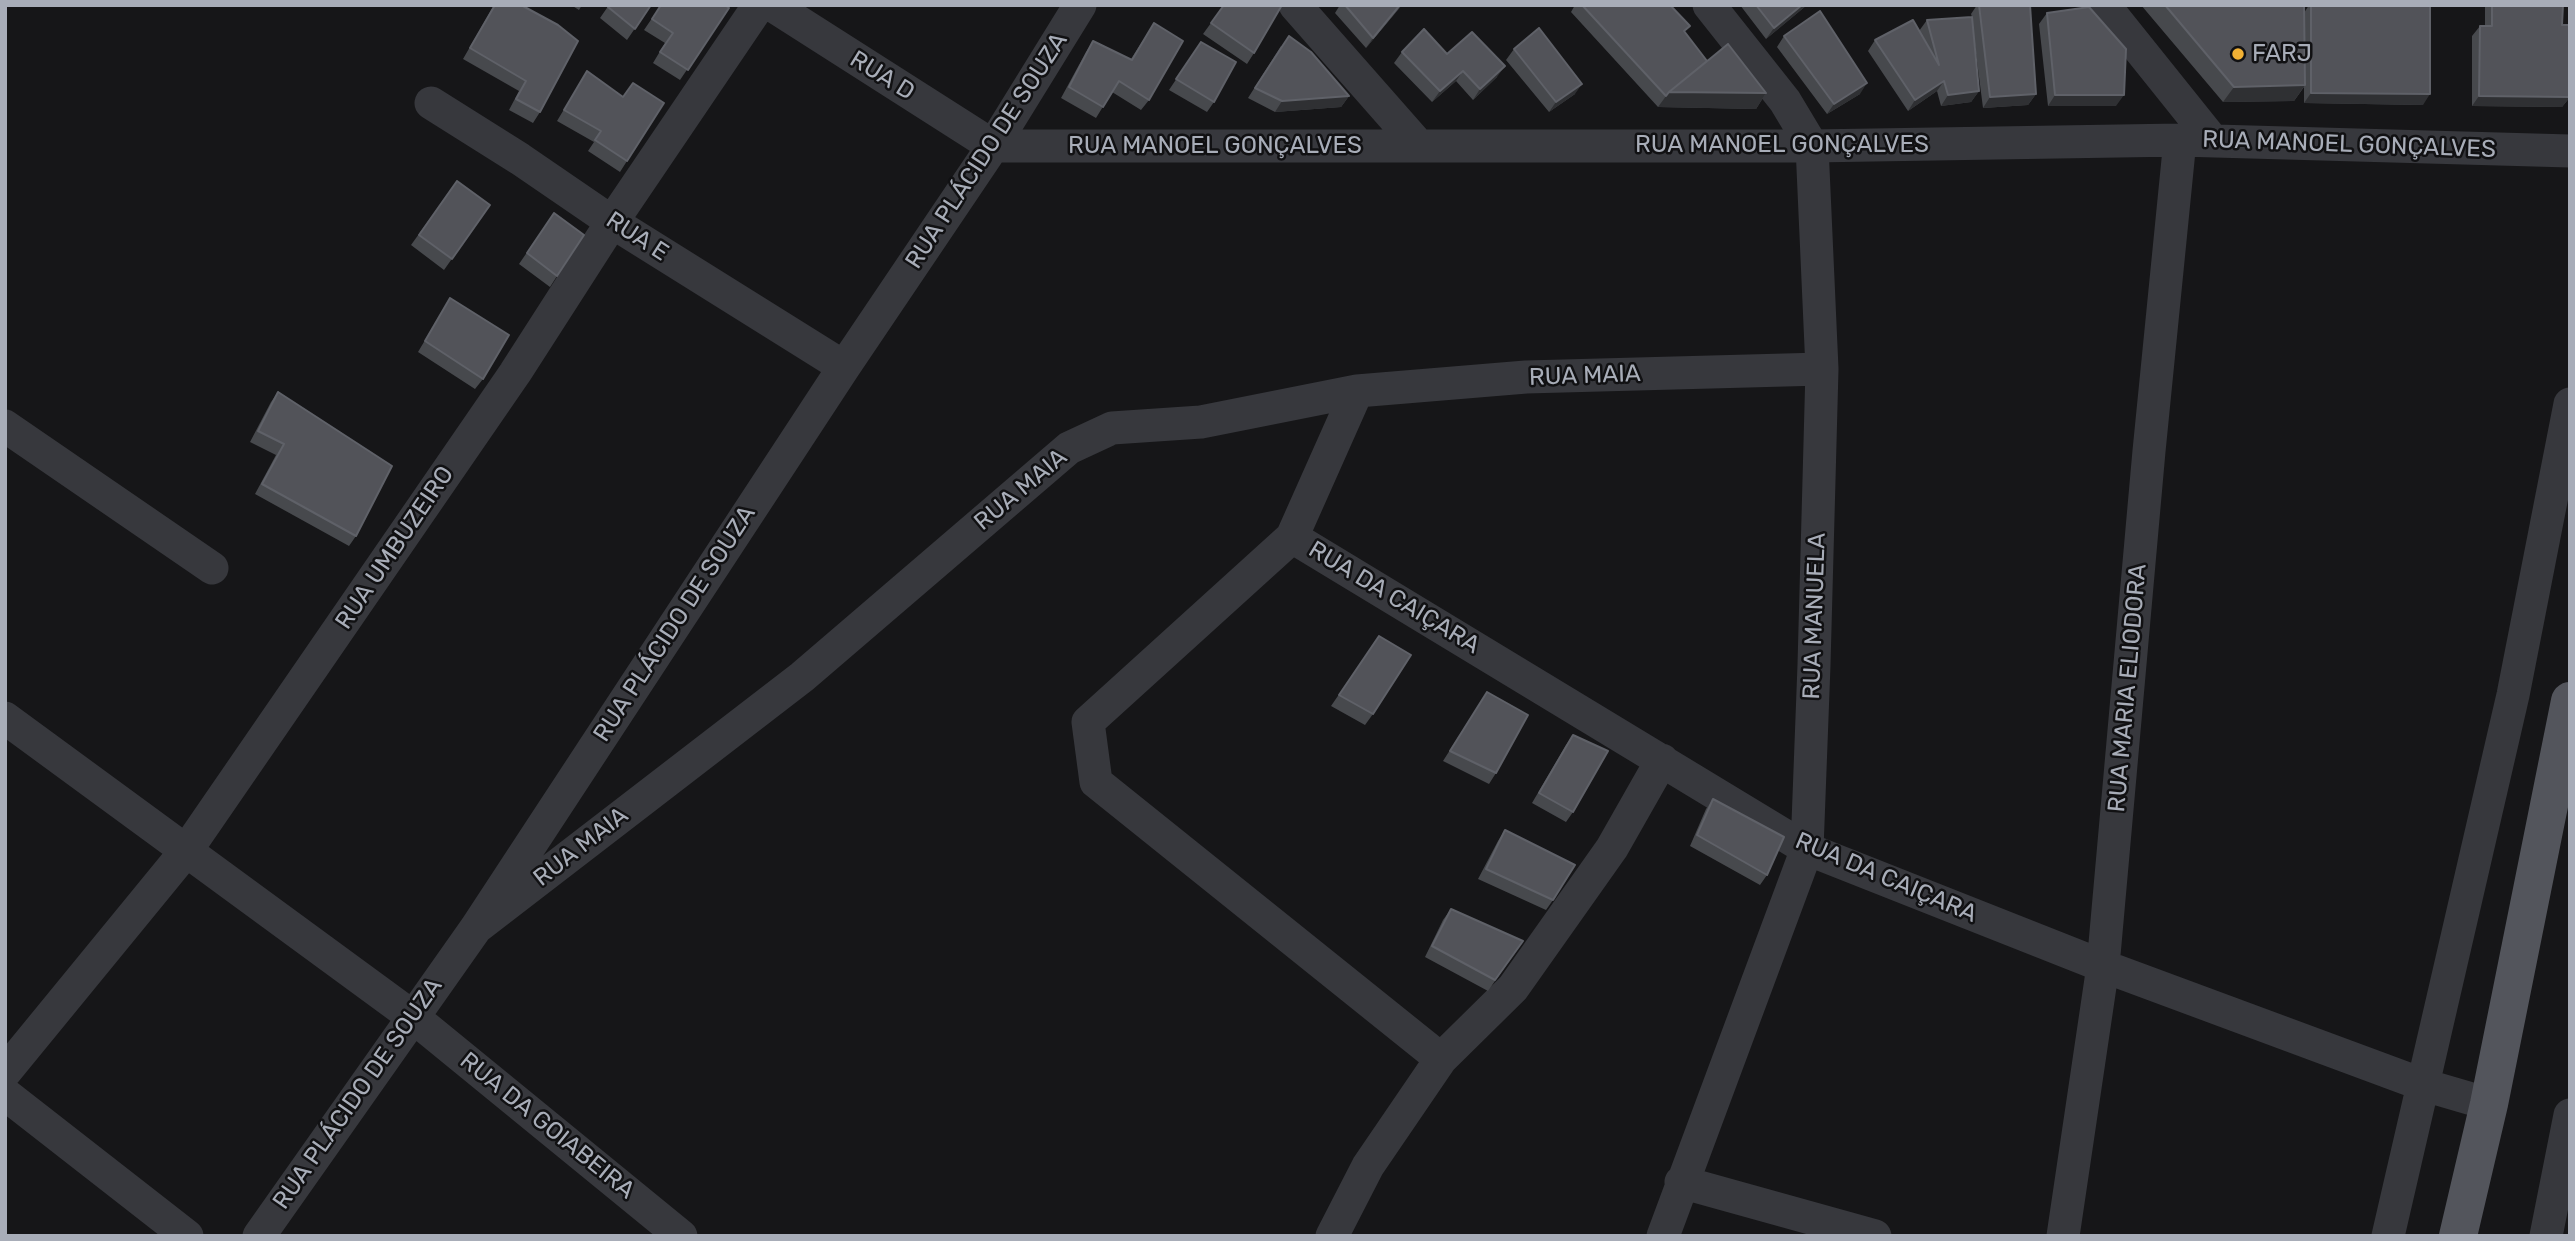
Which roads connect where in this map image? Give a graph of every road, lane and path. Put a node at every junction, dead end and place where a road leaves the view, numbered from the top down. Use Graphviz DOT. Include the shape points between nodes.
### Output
graph roads {
  1 [pos="759,5"];
  2 [pos="772,5"];
  3 [pos="1080,5"];
  4 [pos="1295,5"];
  5 [pos="1709,5"];
  6 [pos="2104,5"];
  7 [pos="431,103"];
  8 [pos="2180,139"];
  9 [pos="2213,141"];
  10 [pos="993,146"];
  11 [pos="1419,146"];
  12 [pos="1812,146"];
  13 [pos="2570,151"];
  14 [pos="612,222"];
  15 [pos="844,367"];
  16 [pos="1822,369"];
  17 [pos="1357,391"];
  18 [pos="2570,404"];
  19 [pos="5,426"];
  20 [pos="1292,537"];
  21 [pos="212,568"];
  22 [pos="2570,701"];
  23 [pos="5,718"];
  24 [pos="1662,760"];
  25 [pos="2558,823"];
  26 [pos="1807,849"];
  27 [pos="186,851"];
  28 [pos="476,928"];
  29 [pos="2103,967"];
  30 [pos="413,1017"];
  31 [pos="1441,1059"];
  32 [pos="5,1072"];
  33 [pos="2424,1085"];
  34 [pos="5,1094"];
  35 [pos="2489,1104"];
  36 [pos="2570,1115"];
  37 [pos="1681,1182"];
  38 [pos="187,1236"];
  39 [pos="259,1236"];
  40 [pos="681,1236"];
  41 [pos="1332,1236"];
  42 [pos="1663,1236"];
  43 [pos="1875,1236"];
  44 [pos="2063,1236"];
  45 [pos="2388,1236"];
  46 [pos="2458,1236"];
  47 [pos="2546,1236"];
  1 -- 14 [label="street, RUA UMBUZEIRO"];
  2 -- 10 [label="street, RUA D"];
  3 -- 10 [label="street, RUA PLÁCIDO DE SOUZA"];
  4 -- 11 [label="street"];
  5 -- 12 [label="street, RUA MANUELA" via="1785,101"];
  6 -- 9 [label="street"];
  7 -- 14 [label="street, RUA E"];
  8 -- 9 [label="street, RUA MANOEL GONÇALVES"];
  8 -- 12 [label="street, RUA MANOEL GONÇALVES"];
  8 -- 29 [label="street, RUA MARIA ELIODORA"];
  9 -- 13 [label="street, RUA MANOEL GONÇALVES"];
  10 -- 11 [label="street, RUA MANOEL GONÇALVES"];
  10 -- 15 [label="street, RUA PLÁCIDO DE SOUZA"];
  11 -- 12 [label="street, RUA MANOEL GONÇALVES"];
  12 -- 16 [label="street, RUA MANUELA"];
  14 -- 15 [label="street, RUA E"];
  14 -- 27 [label="street, RUA UMBUZEIRO" via="515,373"];
  15 -- 28 [label="street, RUA PLÁCIDO DE SOUZA"];
  16 -- 17 [label="street, RUA MAIA" via="1526,377"];
  16 -- 26 [label="street, RUA MANUELA"];
  17 -- 20 [label="street"];
  17 -- 28 [label="street, RUA MAIA" via="1201,422 1112,428 1069,448 802,677"];
  18 -- 33 [label="street" via="2513,695"];
  19 -- 21 [label="street"];
  20 -- 24 [label="street, RUA DA CAIÇARA"];
  20 -- 31 [label="street" via="1088,722 1096,782"];
  22 -- 25 [label="main road"];
  23 -- 27 [label="street, RUA DA GOIABEIRA"];
  24 -- 26 [label="street, RUA DA CAIÇARA"];
  24 -- 31 [label="street" via="1612,848 1513,988"];
  25 -- 35 [label="main road"];
  26 -- 29 [label="street, RUA DA CAIÇARA"];
  26 -- 37 [label="street, RUA MANUELA"];
  27 -- 30 [label="street, RUA DA GOIABEIRA"];
  27 -- 32 [label="street, RUA UMBUZEIRO"];
  28 -- 30 [label="street, RUA PLÁCIDO DE SOUZA"];
  29 -- 33 [label="street, RUA DA CAIÇARA"];
  29 -- 44 [label="street, RUA MARIA ELIODORA"];
  30 -- 39 [label="street, RUA PLÁCIDO DE SOUZA"];
  30 -- 40 [label="street, RUA DA GOIABEIRA"];
  31 -- 41 [label="street" via="1368,1166"];
  33 -- 35 [label="street, RUA DA CAIÇARA"];
  33 -- 45 [label="street"];
  34 -- 38 [label="street"];
  35 -- 46 [label="main road"];
  36 -- 47 [label="street"];
  37 -- 42 [label="street, RUA MANUELA"];
  37 -- 43 [label="street"];
}
